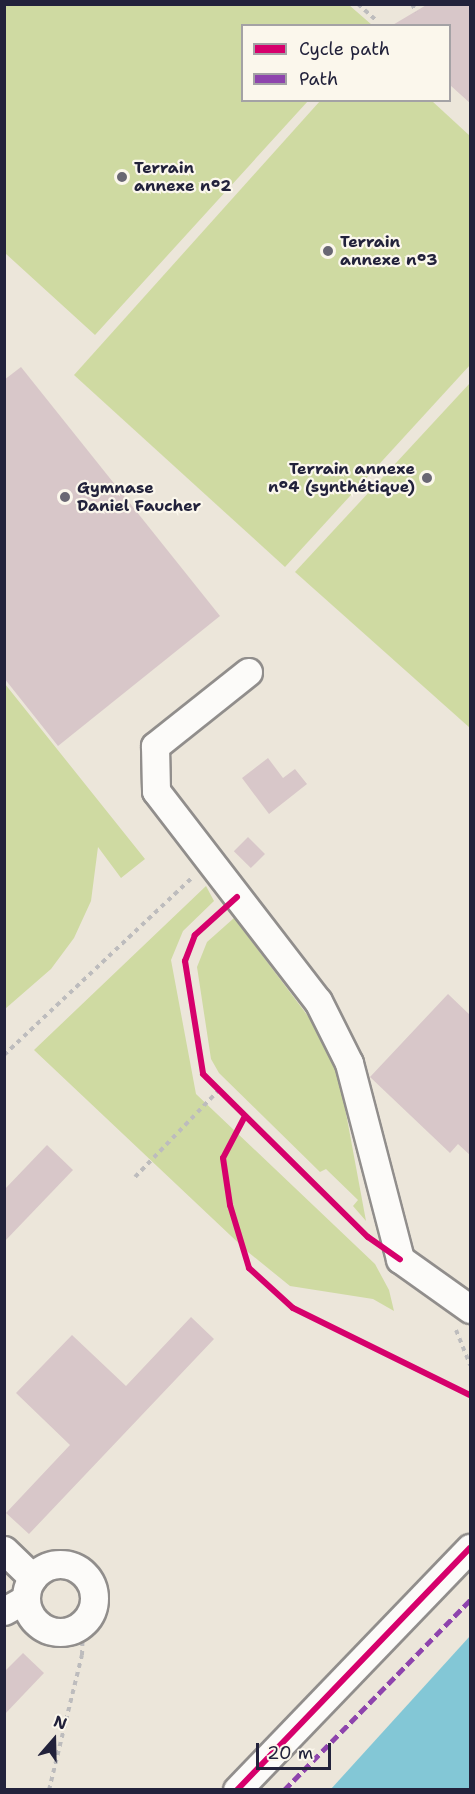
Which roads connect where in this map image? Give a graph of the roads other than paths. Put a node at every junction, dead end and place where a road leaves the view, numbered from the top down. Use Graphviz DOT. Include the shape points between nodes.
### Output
graph roads {
  1 [pos="248,672"];
  2 [pos="461,1314"];
  3 [pos="471,1548"];
  4 [pos="4,1550"];
  5 [pos="21,1596"];
  6 [pos="237,1790"];
  1 -- 2 [label="street" via="155,746 156,791 318,1001 349,1063 400,1258"];
  3 -- 6 [label="street"];
  4 -- 5 [label="street"];
  5 -- 5 [label="street" via="59,1564 83,1573 94,1597 84,1623 67,1631 44,1627 34,1620"];
}
